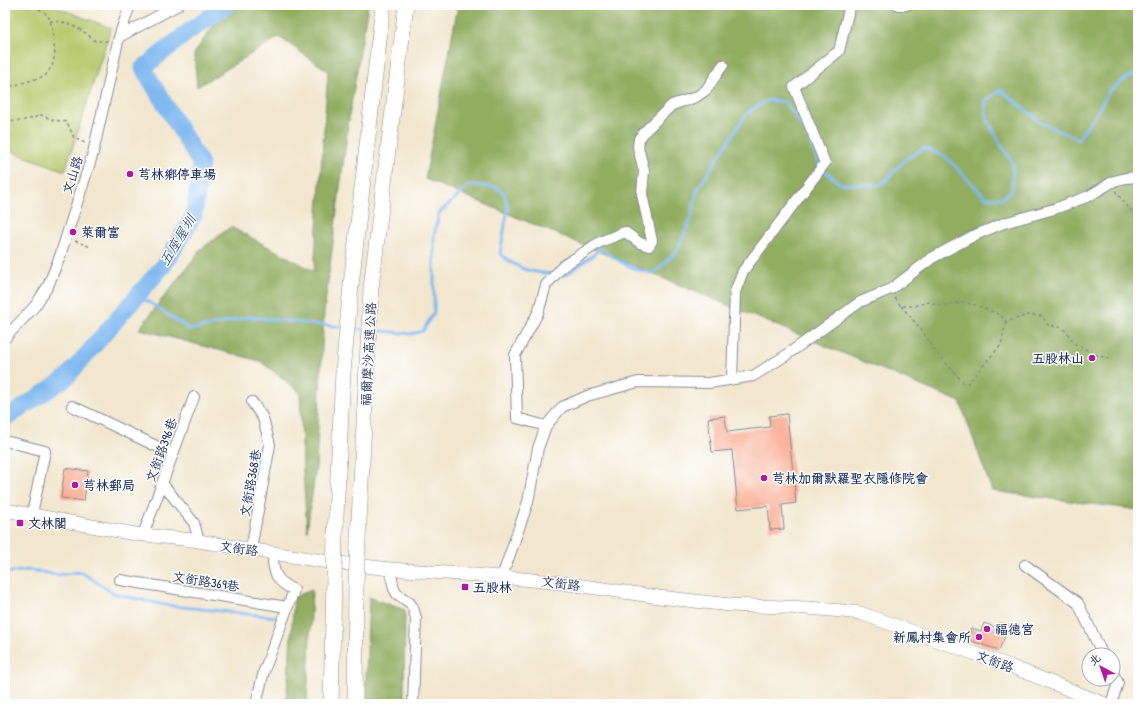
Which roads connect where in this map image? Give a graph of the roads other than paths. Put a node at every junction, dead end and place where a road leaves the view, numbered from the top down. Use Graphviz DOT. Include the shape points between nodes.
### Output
graph roads {
  1 [pos="130,5"];
  2 [pos="178,5"];
  3 [pos="383,5"];
  4 [pos="406,5"];
  5 [pos="850,5"];
  6 [pos="898,5"];
  7 [pos="907,5"];
  8 [pos="119,37"];
  9 [pos="723,65"];
  10 [pos="1138,177"];
  11 [pos="6,336"];
  12 [pos="732,379"];
  13 [pos="194,397"];
  14 [pos="252,402"];
  15 [pos="72,406"];
  16 [pos="546,426"];
  17 [pos="5,441"];
  18 [pos="173,454"];
  19 [pos="162,483"];
  20 [pos="5,510"];
  21 [pos="32,514"];
  22 [pos="143,535"];
  23 [pos="199,542"];
  24 [pos="251,549"];
  25 [pos="273,552"];
  26 [pos="1024,565"];
  27 [pos="390,570"];
  28 [pos="502,577"];
  29 [pos="120,580"];
  30 [pos="287,607"];
  31 [pos="1099,647"];
  32 [pos="1117,687"];
  33 [pos="256,704"];
  34 [pos="331,704"];
  35 [pos="355,704"];
  36 [pos="413,704"];
  37 [pos="1105,704"];
  38 [pos="1111,704"];
  1 -- 8 [label="street, 文山路"];
  2 -- 8 [label="street"];
  3 -- 34 [label="highway, 福爾摩沙高速公路, bridge" via="343,372 335,536"];
  4 -- 35 [label="highway, 福爾摩沙高速公路, bridge" via="371,288 356,584"];
  5 -- 12 [label="street" via="839,51 794,87 825,163 743,271 735,292"];
  6 -- 7 [label="street"];
  8 -- 11 [label="street, 文山路" via="94,147 66,238 48,286 35,306"];
  9 -- 16 [label="street" via="706,90 696,97 672,105 639,139 638,147 644,171 642,194 652,241 649,246 625,232 600,242 563,266 546,285 538,313 515,355 517,418"];
  10 -- 12 [label="street" via="1109,184 1089,196 1004,223 973,236 932,258 891,289 860,302 753,376"];
  12 -- 16 [label="street" via="708,383 638,382 587,396 562,407"];
  13 -- 18 [label="street, 文銜路396巷"];
  14 -- 24 [label="street, 文銜路368巷" via="263,418 270,445"];
  15 -- 18 [label="street"];
  16 -- 28 [label="street" via="538,448 528,502"];
  17 -- 21 [label="street" via="45,451"];
  18 -- 19 [label="street, 文銜路396巷"];
  19 -- 22 [label="street, 文銜路396巷"];
  19 -- 23 [label="street" via="194,524"];
  20 -- 21 [label="main road, 文銜路"];
  21 -- 22 [label="main road, 文銜路"];
  22 -- 23 [label="main road, 文銜路"];
  23 -- 24 [label="main road, 文銜路"];
  24 -- 25 [label="main road, 文銜路"];
  25 -- 27 [label="main road, 文銜路"];
  25 -- 30 [label="street" via="275,573 284,586 294,590"];
  26 -- 31 [label="street" via="1078,602"];
  27 -- 28 [label="main road, 文銜路"];
  27 -- 36 [label="street" via="394,590 410,603 416,618"];
  28 -- 37 [label="main road, 文銜路" via="659,597 860,614 1010,666"];
  29 -- 30 [label="street, 文銜路369巷"];
  30 -- 33 [label="street" via="264,671"];
  32 -- 38 [label="street"];
}
